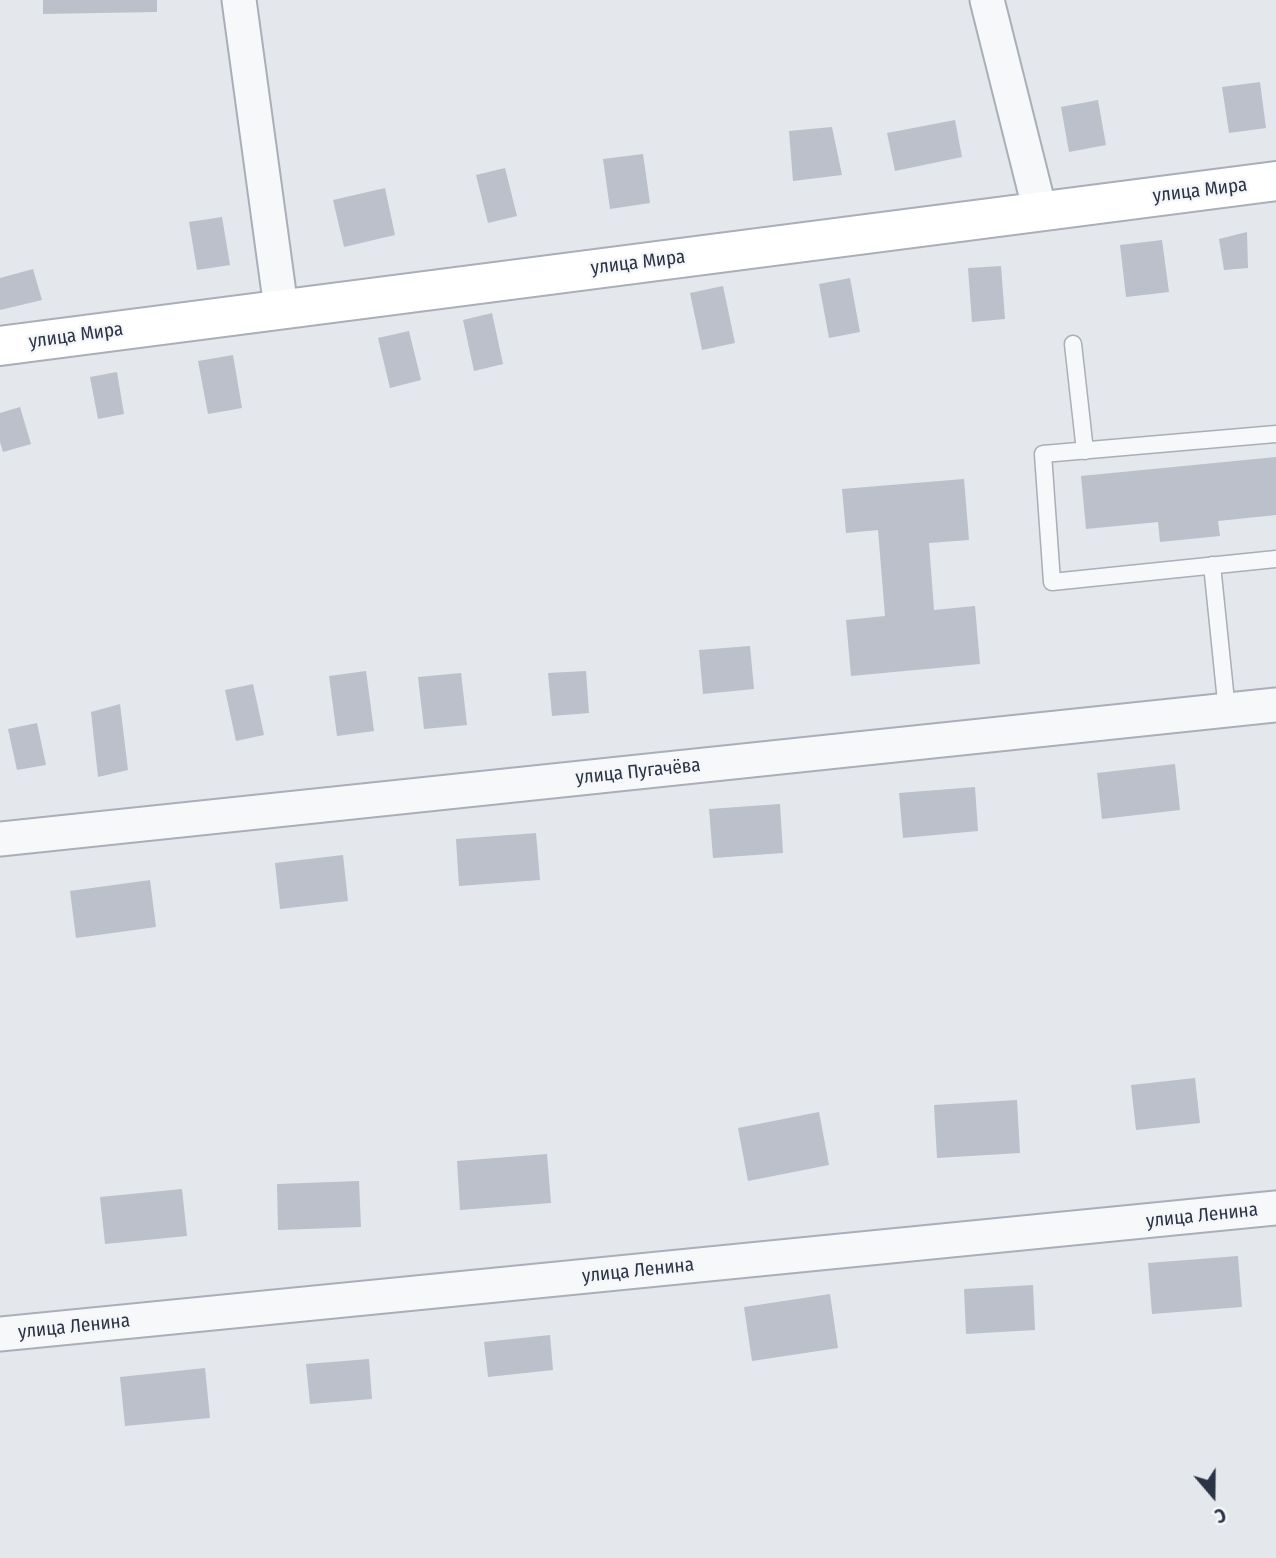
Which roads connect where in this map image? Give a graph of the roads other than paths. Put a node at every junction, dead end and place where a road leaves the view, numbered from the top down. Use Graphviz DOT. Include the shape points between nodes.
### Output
graph roads {
  1 [pos="239,0"];
  2 [pos="987,0"];
  3 [pos="1276,181"];
  4 [pos="1040,211"];
  5 [pos="281,308"];
  6 [pos="1073,344"];
  7 [pos="0,346"];
  8 [pos="1276,435"];
  9 [pos="1084,451"];
  10 [pos="1276,559"];
  11 [pos="1212,565"];
  12 [pos="1276,705"];
  13 [pos="1227,710"];
  14 [pos="0,839"];
  15 [pos="1276,1208"];
  16 [pos="0,1334"];
  1 -- 5 [label="street"];
  2 -- 4 [label="street"];
  3 -- 4 [label="street, улица Мира"];
  4 -- 5 [label="street, улица Мира"];
  5 -- 7 [label="street, улица Мира"];
  6 -- 9 [label="lane"];
  8 -- 9 [label="lane"];
  9 -- 11 [label="lane" via="1043,454 1052,582"];
  10 -- 11 [label="lane"];
  11 -- 13 [label="lane"];
  12 -- 13 [label="street, улица Пугачёва"];
  13 -- 14 [label="street, улица Пугачёва"];
  15 -- 16 [label="street, улица Ленина"];
}
